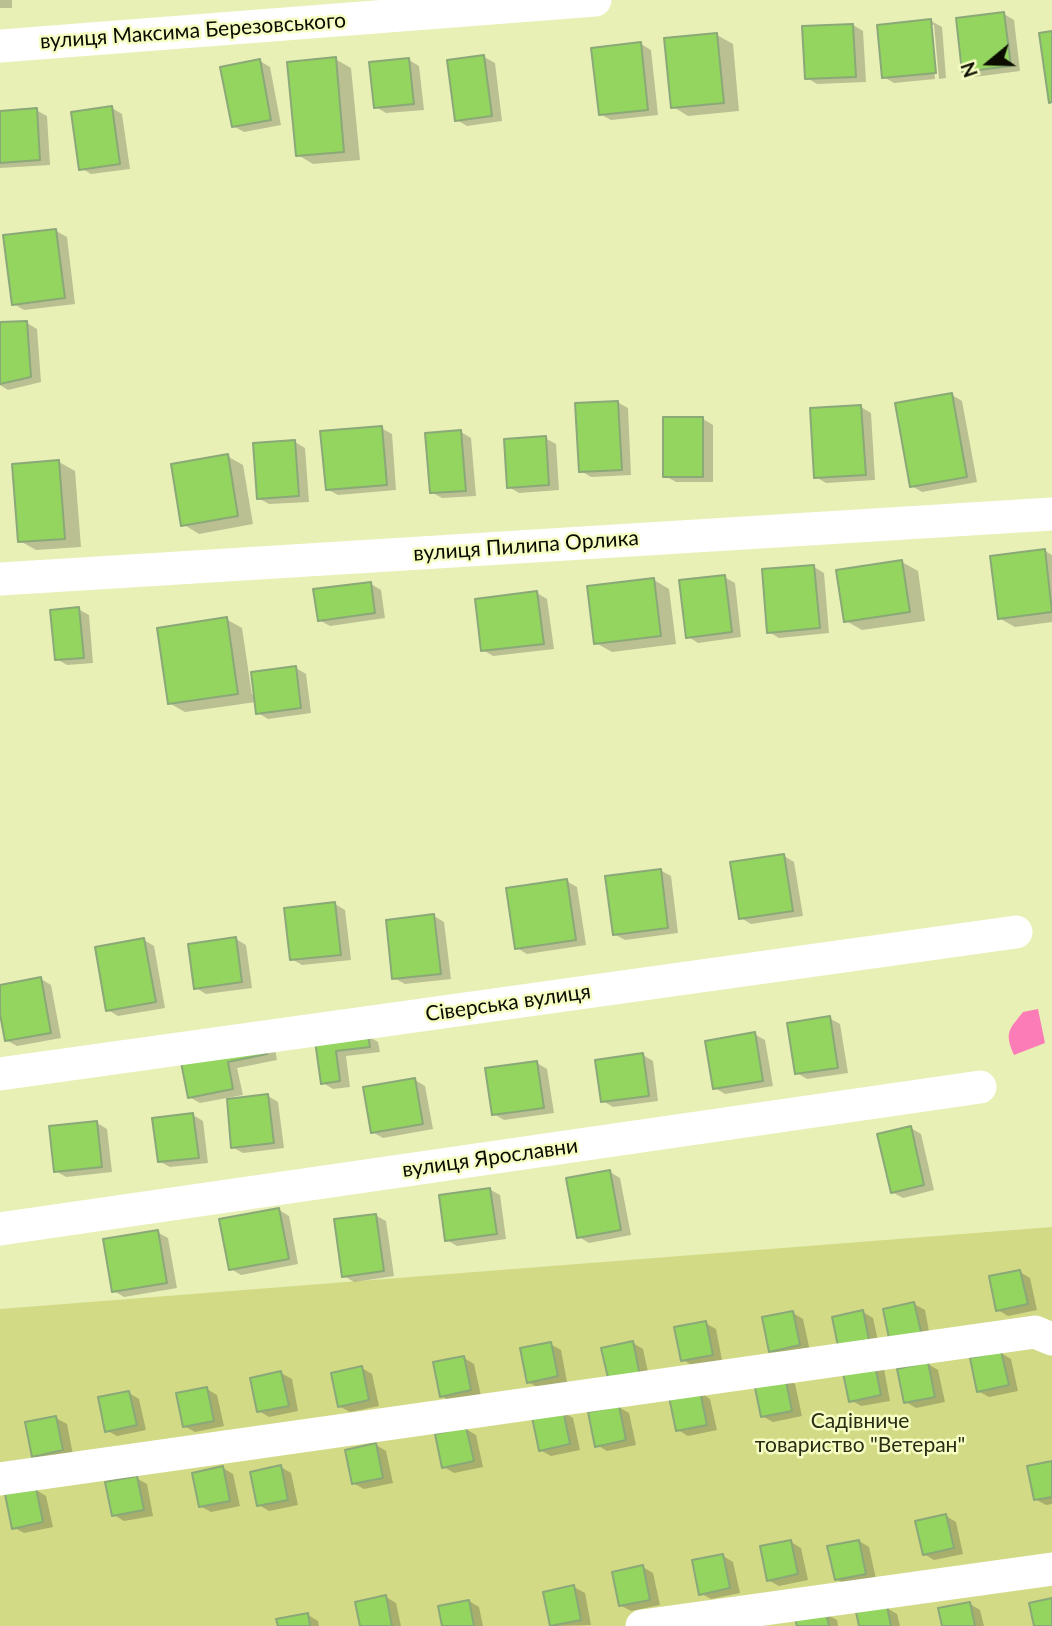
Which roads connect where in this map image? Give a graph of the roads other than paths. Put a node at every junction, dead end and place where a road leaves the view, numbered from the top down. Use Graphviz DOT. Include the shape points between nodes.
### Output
graph roads {
  1 [pos="595,0"];
  2 [pos="498,4"];
  3 [pos="0,46"];
  4 [pos="1052,514"];
  5 [pos="0,579"];
  6 [pos="1016,932"];
  7 [pos="0,1074"];
  8 [pos="980,1087"];
  9 [pos="0,1229"];
  10 [pos="1052,1339"];
  11 [pos="0,1479"];
  12 [pos="1052,1569"];
  13 [pos="642,1626"];
  1 -- 2 [label="street, вулиця Максима Березовського"];
  2 -- 3 [label="street, вулиця Максима Березовського"];
  4 -- 5 [label="street, вулиця Пилипа Орлика"];
  6 -- 7 [label="street, Сіверська вулиця"];
  8 -- 9 [label="street, вулиця Ярославни"];
  10 -- 11 [label="street" via="1035,1332"];
  12 -- 13 [label="street"];
}
